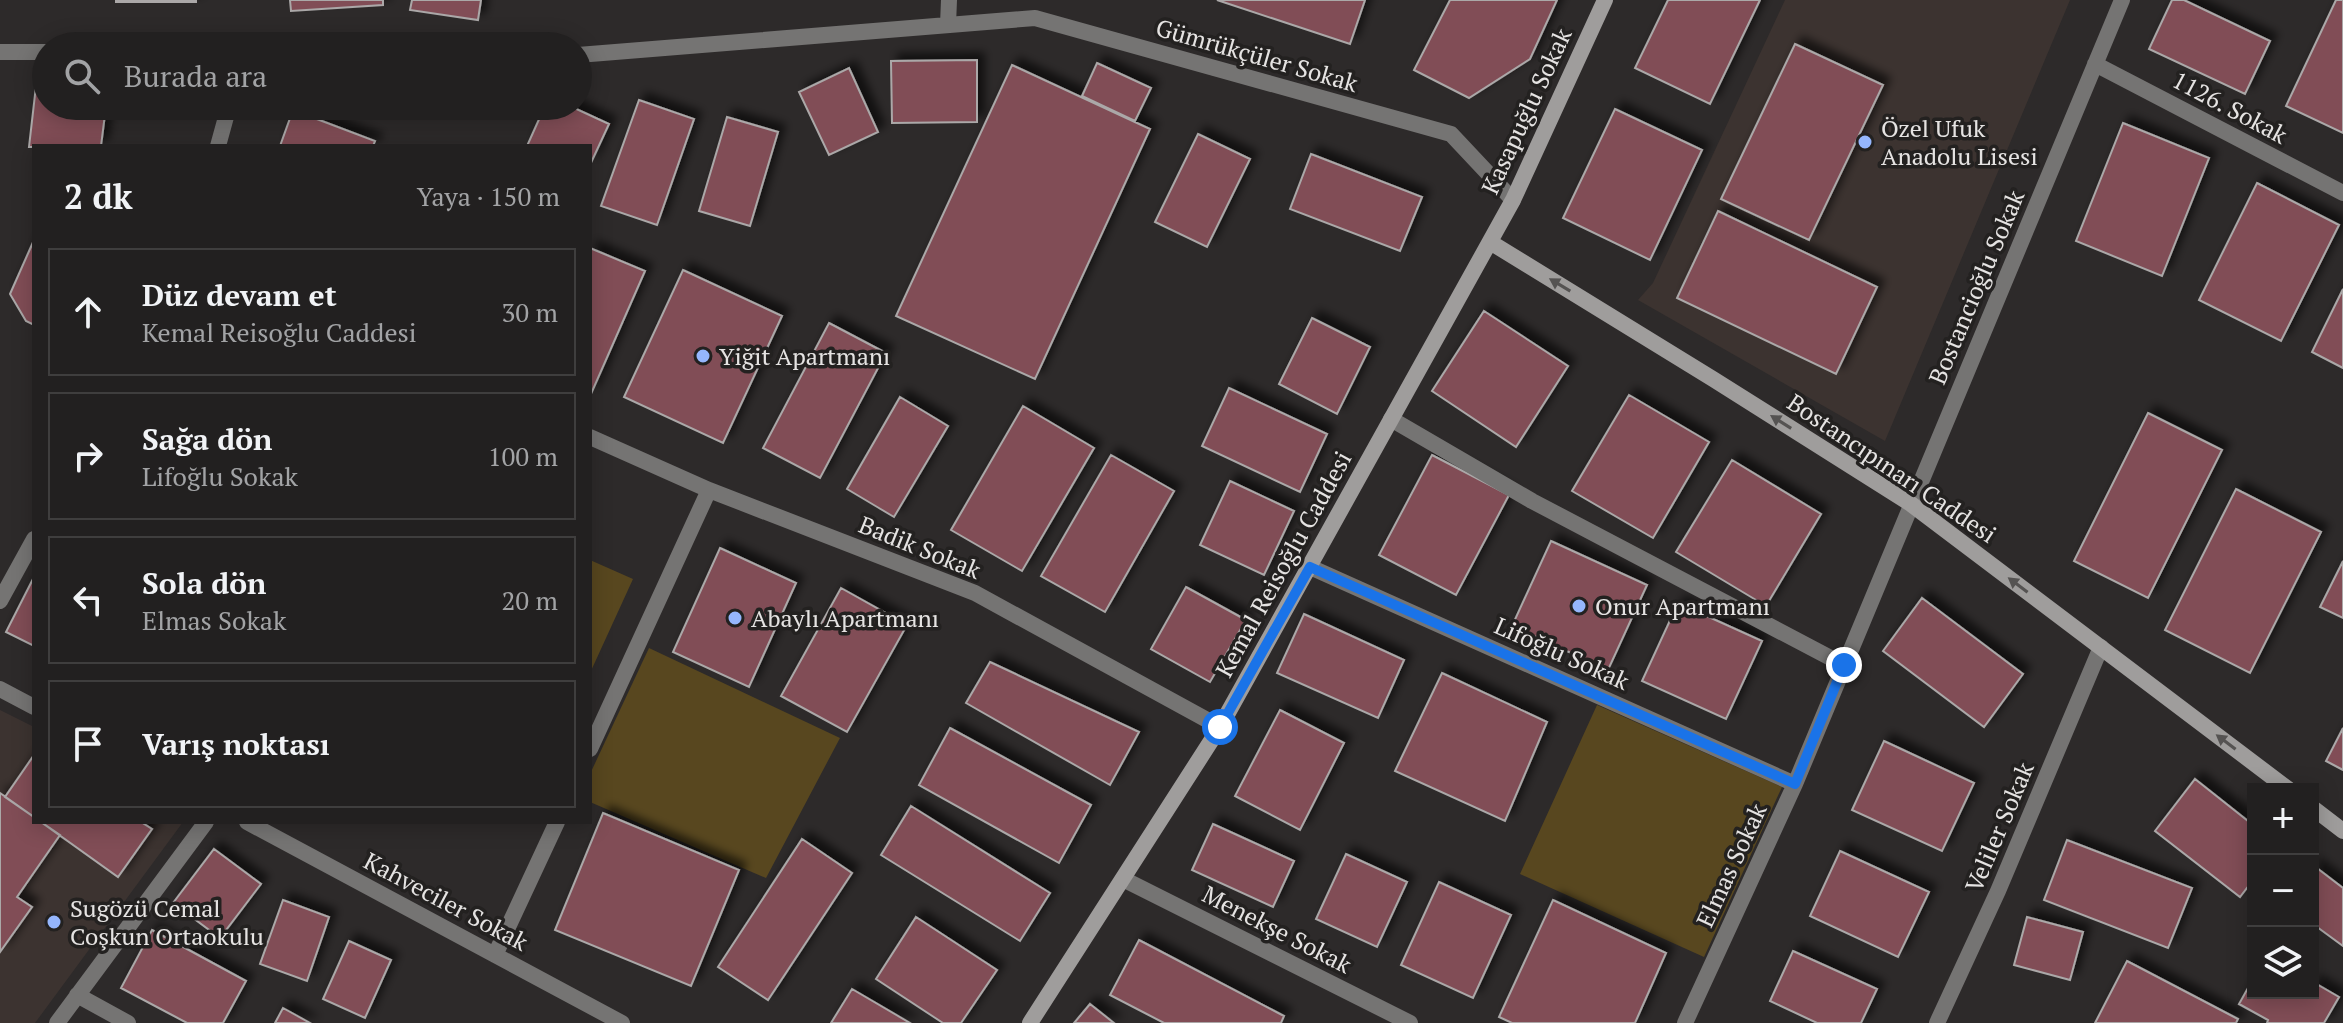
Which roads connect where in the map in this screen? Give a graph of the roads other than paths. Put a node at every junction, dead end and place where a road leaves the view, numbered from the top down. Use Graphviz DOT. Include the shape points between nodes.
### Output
graph roads {
  1 [pos="949,0"];
  2 [pos="1605,0"];
  3 [pos="2122,0"];
  4 [pos="948,25"];
  5 [pos="0,52"];
  6 [pos="32,52"];
  7 [pos="592,54"];
  8 [pos="2095,64"];
  9 [pos="225,120"];
  10 [pos="219,144"];
  11 [pos="2343,193"];
  12 [pos="1513,200"];
  13 [pos="1490,242"];
  14 [pos="1391,419"];
  15 [pos="592,438"];
  16 [pos="709,490"];
  17 [pos="1911,504"];
  18 [pos="32,543"];
  19 [pos="1310,567"];
  20 [pos="0,601"];
  21 [pos="2101,647"];
  22 [pos="1844,665"];
  23 [pos="0,689"];
  24 [pos="32,706"];
  25 [pos="1220,727"];
  26 [pos="592,745"];
  27 [pos="2280,783"];
  28 [pos="1795,784"];
  29 [pos="2319,813"];
  30 [pos="205,824"];
  31 [pos="251,824"];
  32 [pos="556,824"];
  33 [pos="2343,831"];
  34 [pos="1123,879"];
  35 [pos="495,955"];
  36 [pos="77,995"];
  37 [pos="57,1023"];
  38 [pos="128,1023"];
  39 [pos="622,1023"];
  40 [pos="1030,1023"];
  41 [pos="1410,1023"];
  42 [pos="1685,1023"];
  43 [pos="1937,1023"];
  1 -- 4 [label="street"];
  2 -- 12 [label="street, Kasapuğlu Sokak"];
  3 -- 8 [label="street, Bostancioğlu Sokak"];
  4 -- 7 [label="street, Gümrükçüler Sokak"];
  4 -- 12 [label="street, Gümrükçüler Sokak" via="1035,18 1451,134"];
  5 -- 6 [label="street"];
  8 -- 11 [label="street, 1126. Sokak"];
  8 -- 17 [label="street, Bostancioğlu Sokak"];
  9 -- 10 [label="street"];
  12 -- 13 [label="street, Kasapuğlu Sokak"];
  13 -- 14 [label="street, Kemal Reisoğlu Caddesi"];
  17 -- 13 [label="street, Bostancıpınarı Caddesi, one-way"];
  14 -- 19 [label="street, Kemal Reisoğlu Caddesi"];
  14 -- 22 [label="street" via="1532,501"];
  15 -- 16 [label="street, Badik Sokak"];
  16 -- 25 [label="street, Badik Sokak" via="975,593"];
  16 -- 26 [label="street"];
  21 -- 17 [label="street, Bostancıpınarı Caddesi, one-way"];
  17 -- 22 [label="street, Elmas Sokak"];
  18 -- 20 [label="street"];
  19 -- 25 [label="street, Kemal Reisoğlu Caddesi"];
  19 -- 28 [label="street, Lifoğlu Sokak"];
  27 -- 21 [label="street, Bostancıpınarı Caddesi, one-way"];
  21 -- 43 [label="street, Veliler Sokak"];
  22 -- 28 [label="street, Elmas Sokak"];
  23 -- 24 [label="street"];
  25 -- 34 [label="street, Kemal Reisoğlu Caddesi"];
  28 -- 42 [label="street, Elmas Sokak"];
  29 -- 33 [label="street"];
  30 -- 36 [label="street"];
  31 -- 35 [label="street, Kahveciler Sokak"];
  32 -- 35 [label="street"];
  34 -- 40 [label="street, Kemal Reisoğlu Caddesi"];
  34 -- 41 [label="street, Menekşe Sokak"];
  35 -- 39 [label="street, Kahveciler Sokak"];
  36 -- 37 [label="street"];
  36 -- 38 [label="street"];
}
